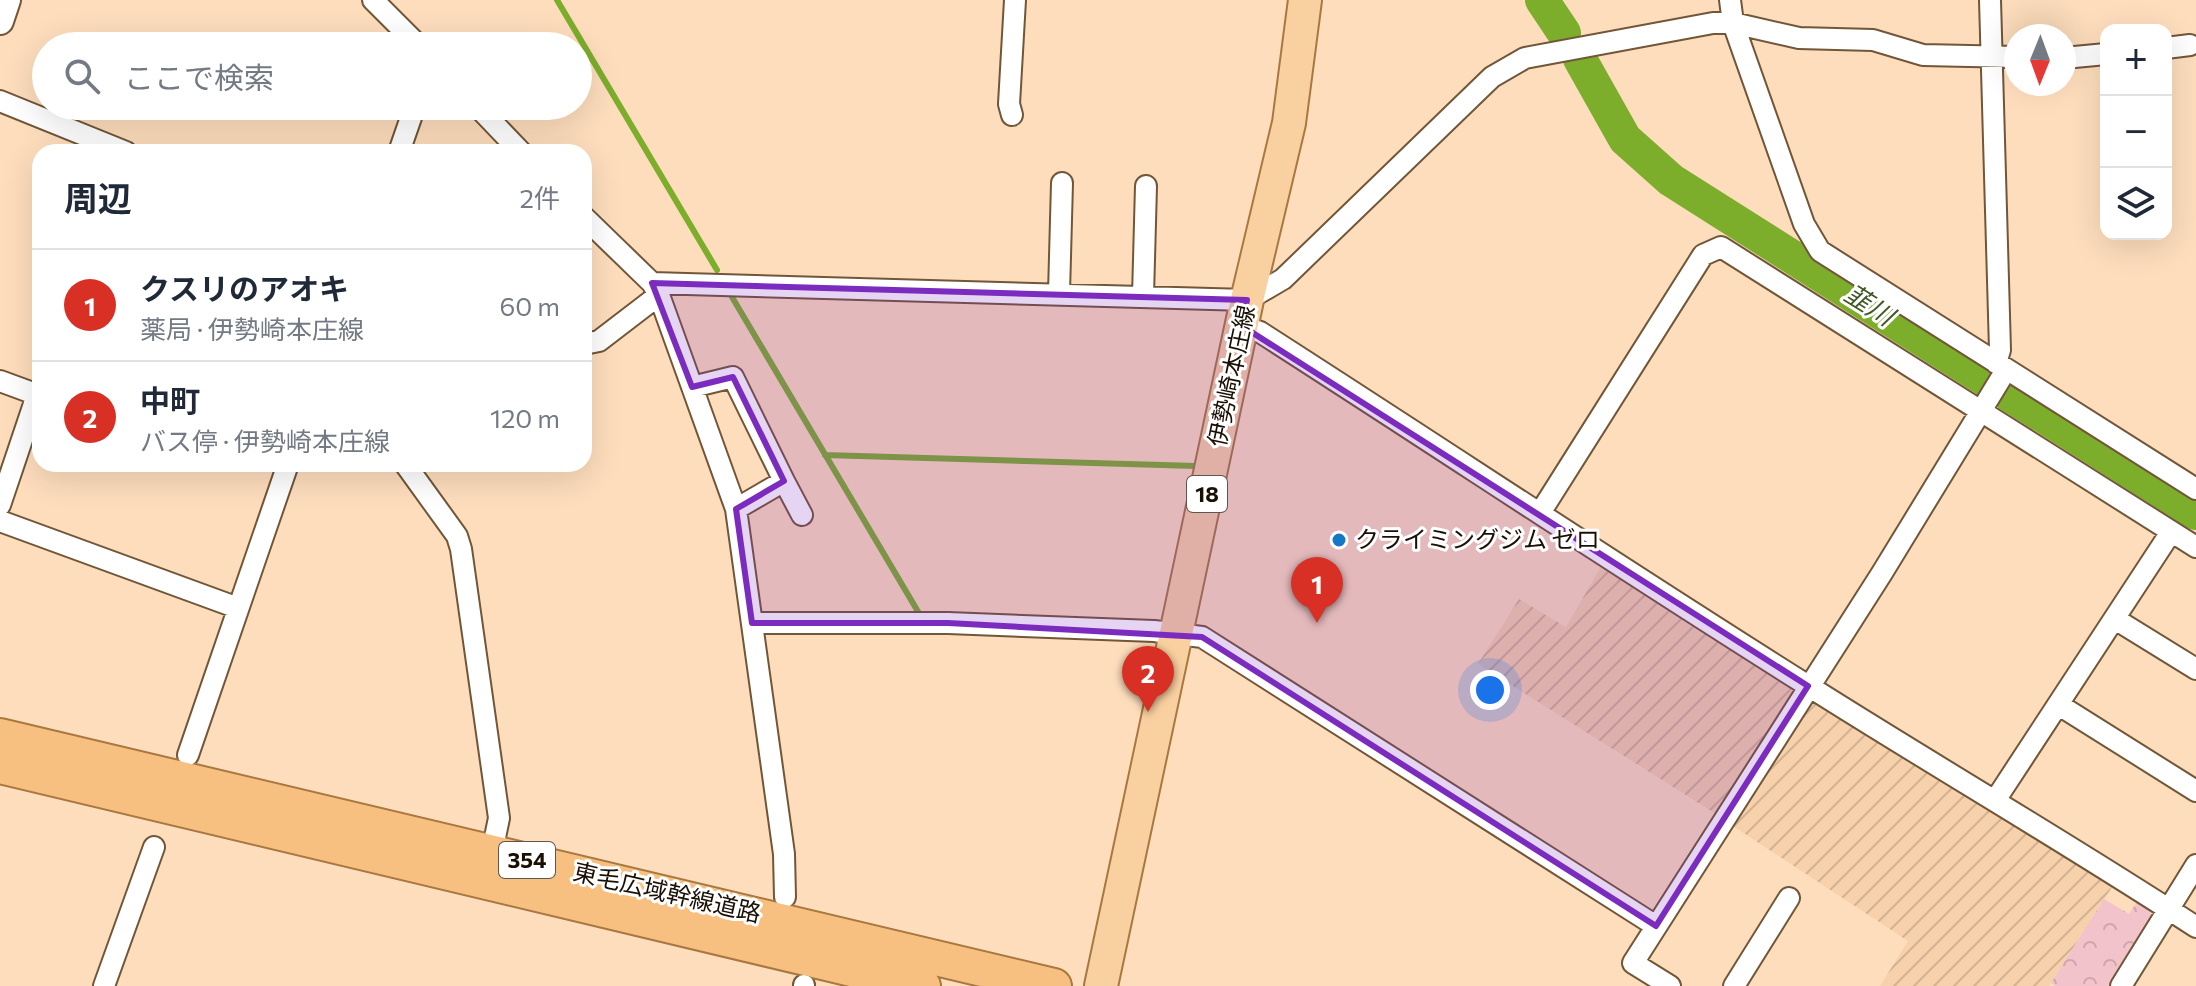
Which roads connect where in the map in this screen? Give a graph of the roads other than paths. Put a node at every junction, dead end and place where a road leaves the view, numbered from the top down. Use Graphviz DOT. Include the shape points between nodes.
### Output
graph roads {
  1 [pos="7,0"];
  2 [pos="373,0"];
  3 [pos="1015,0"];
  4 [pos="1305,0"];
  5 [pos="1730,0"];
  6 [pos="1990,0"];
  7 [pos="0,21"];
  8 [pos="1733,23"];
  9 [pos="405,32"];
  10 [pos="2190,45"];
  11 [pos="2172,47"];
  12 [pos="2100,55"];
  13 [pos="1993,57"];
  14 [pos="2004,57"];
  15 [pos="2076,57"];
  16 [pos="0,101"];
  17 [pos="32,114"];
  18 [pos="1012,115"];
  19 [pos="47,120"];
  20 [pos="410,120"];
  21 [pos="490,120"];
  22 [pos="106,144"];
  23 [pos="402,144"];
  24 [pos="513,144"];
  25 [pos="1062,183"];
  26 [pos="1146,186"];
  27 [pos="592,225"];
  28 [pos="656,289"];
  29 [pos="1059,293"];
  30 [pos="1143,296"];
  31 [pos="1245,313"];
  32 [pos="592,342"];
  33 [pos="2001,370"];
  34 [pos="0,381"];
  35 [pos="692,387"];
  36 [pos="32,396"];
  37 [pos="1984,406"];
  38 [pos="32,410"];
  39 [pos="285,472"];
  40 [pos="411,472"];
  41 [pos="784,481"];
  42 [pos="2196,489"];
  43 [pos="0,505"];
  44 [pos="736,509"];
  45 [pos="1540,513"];
  46 [pos="802,515"];
  47 [pos="0,521"];
  48 [pos="2171,532"];
  49 [pos="2196,547"];
  50 [pos="238,608"];
  51 [pos="2115,619"];
  52 [pos="752,623"];
  53 [pos="1177,634"];
  54 [pos="2196,669"];
  55 [pos="1808,686"];
  56 [pos="2059,705"];
  57 [pos="0,736"];
  58 [pos="188,755"];
  59 [pos="0,766"];
  60 [pos="2196,791"];
  61 [pos="1996,799"];
  62 [pos="154,847"];
  63 [pos="492,852"];
  64 [pos="2196,865"];
  65 [pos="785,897"];
  66 [pos="1789,898"];
  67 [pos="2169,909"];
  68 [pos="1656,926"];
  69 [pos="2196,927"];
  70 [pos="104,986"];
  71 [pos="923,986"];
  72 [pos="1054,986"];
  73 [pos="1101,986"];
  74 [pos="1670,986"];
  75 [pos="1734,986"];
  76 [pos="2121,986"];
  1 -- 7 [label="street"];
  2 -- 9 [label="street"];
  3 -- 18 [label="street"];
  4 -- 31 [label="main road, 伊勢崎本庄線 / 18" via="1289,123"];
  5 -- 8 [label="street"];
  6 -- 13 [label="street"];
  8 -- 13 [label="street" via="1799,38 1873,40 1923,55"];
  8 -- 31 [label="street" via="1554,51 1510,65 1473,94"];
  8 -- 33 [label="street" via="1812,241"];
  10 -- 11 [label="street"];
  12 -- 15 [label="street"];
  13 -- 14 [label="street"];
  13 -- 33 [label="street"];
  16 -- 17 [label="street"];
  19 -- 22 [label="street"];
  20 -- 23 [label="street"];
  21 -- 24 [label="street"];
  25 -- 29 [label="street"];
  26 -- 30 [label="street"];
  27 -- 28 [label="street"];
  28 -- 29 [label="street"];
  28 -- 32 [label="street"];
  28 -- 35 [label="street"];
  29 -- 30 [label="street"];
  30 -- 31 [label="street"];
  31 -- 45 [label="street" via="1260,332"];
  31 -- 53 [label="main road, 伊勢崎本庄線 / 18"];
  33 -- 37 [label="street"];
  33 -- 42 [label="street"];
  34 -- 36 [label="street"];
  35 -- 41 [label="street" via="733,377"];
  35 -- 44 [label="street"];
  37 -- 45 [label="street" via="1735,253 1713,247 1703,255"];
  37 -- 48 [label="street"];
  37 -- 55 [label="street"];
  38 -- 43 [label="street"];
  39 -- 50 [label="street"];
  40 -- 63 [label="street" via="461,549 499,810"];
  41 -- 44 [label="street"];
  41 -- 46 [label="street"];
  44 -- 52 [label="street"];
  45 -- 55 [label="street"];
  47 -- 50 [label="street"];
  48 -- 49 [label="street"];
  48 -- 51 [label="street"];
  50 -- 58 [label="street"];
  51 -- 54 [label="street"];
  51 -- 56 [label="street"];
  52 -- 53 [label="street" via="948,623"];
  52 -- 65 [label="street" via="784,854"];
  53 -- 68 [label="street" via="1215,643"];
  53 -- 73 [label="main road, 伊勢崎本庄線 / 18"];
  55 -- 61 [label="street"];
  55 -- 68 [label="street"];
  56 -- 60 [label="street"];
  56 -- 61 [label="street"];
  57 -- 63 [label="highway, 東毛広域幹線道路 / 354"];
  59 -- 71 [label="highway, 東毛広域幹線道路 / 354"];
  61 -- 67 [label="street"];
  62 -- 70 [label="street"];
  63 -- 72 [label="highway, 東毛広域幹線道路 / 354"];
  64 -- 67 [label="street"];
  66 -- 75 [label="street"];
  67 -- 69 [label="street"];
  67 -- 76 [label="street"];
  68 -- 74 [label="street" via="1633,963"];
}
